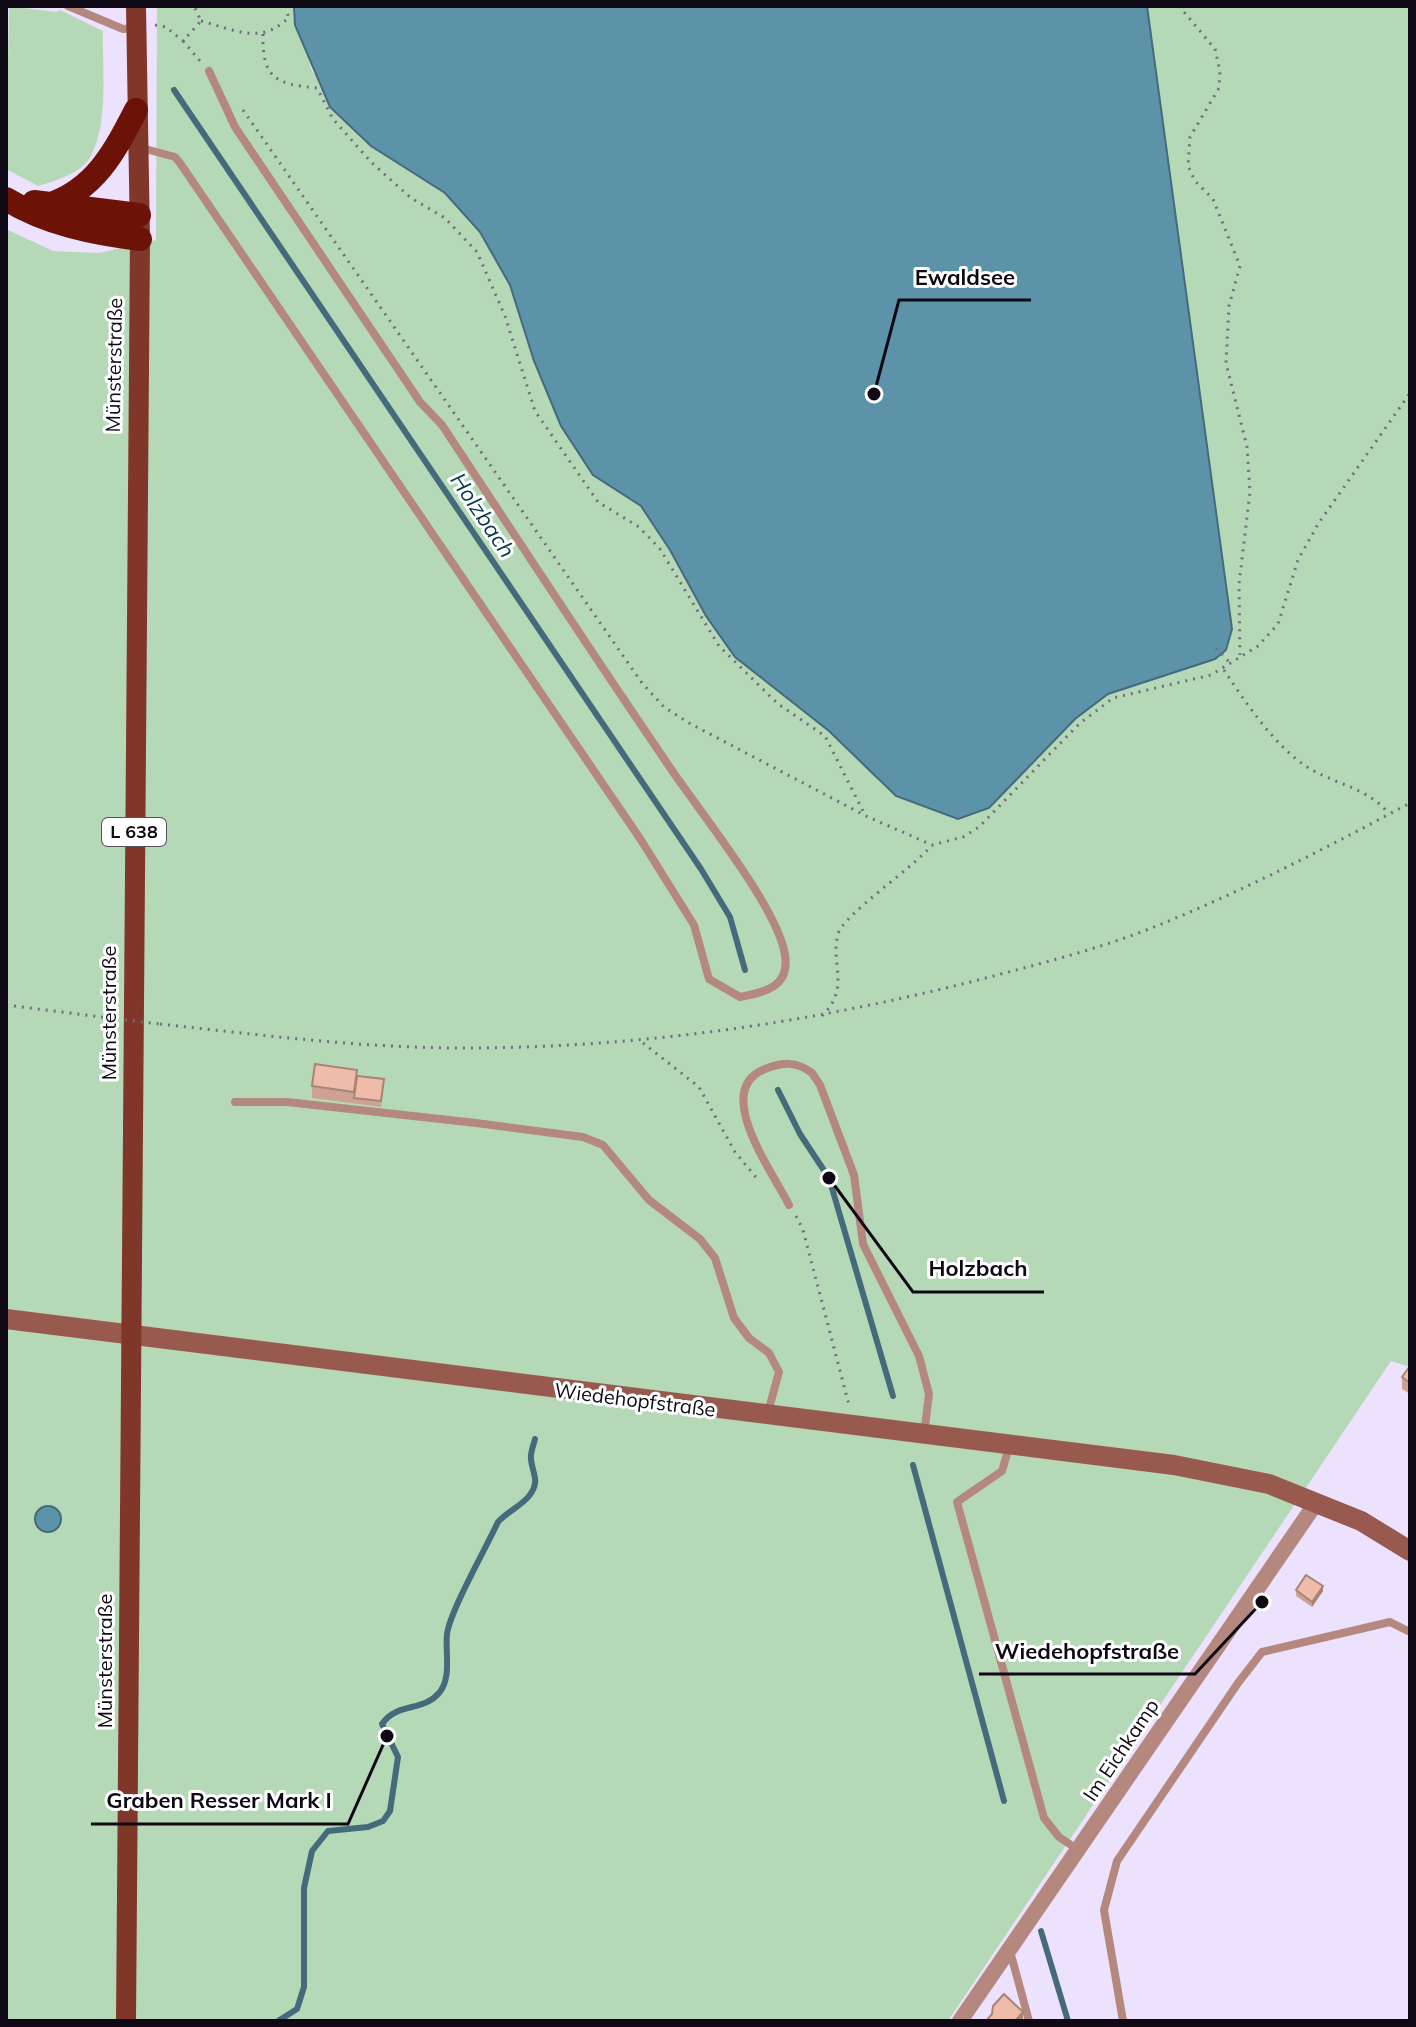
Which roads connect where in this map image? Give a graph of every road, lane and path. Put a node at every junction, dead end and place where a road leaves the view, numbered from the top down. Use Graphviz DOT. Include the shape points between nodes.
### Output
graph roads {
  1 [pos="68,6"];
  2 [pos="136,6"];
  3 [pos="194,6"];
  4 [pos="286,6"];
  5 [pos="1179,6"];
  6 [pos="201,21"];
  7 [pos="136,28"];
  8 [pos="263,34"];
  9 [pos="183,41"];
  10 [pos="209,71"];
  11 [pos="234,100"];
  12 [pos="136,110"];
  13 [pos="137,147"];
  14 [pos="6,196"];
  15 [pos="48,205"];
  16 [pos="140,227"];
  17 [pos="1410,393"];
  18 [pos="1216,648"];
  19 [pos="1240,655"];
  20 [pos="1231,664"];
  21 [pos="1224,670"];
  22 [pos="1410,803"];
  23 [pos="1389,814"];
  24 [pos="866,816"];
  25 [pos="932,845"];
  26 [pos="6,1005"];
  27 [pos="822,1016"];
  28 [pos="642,1042"];
  29 [pos="235,1102"];
  30 [pos="789,1205"];
  31 [pos="6,1319"];
  32 [pos="131,1335"];
  33 [pos="767,1417"];
  34 [pos="854,1428"];
  35 [pos="924,1436"];
  36 [pos="1009,1446"];
  37 [pos="1316,1503"];
  38 [pos="1410,1551"];
  39 [pos="1410,1632"];
  40 [pos="1078,1849"];
  41 [pos="1009,1950"];
  42 [pos="126,2021"];
  43 [pos="960,2021"];
  44 [pos="1029,2021"];
  45 [pos="1123,2021"];
  1 -- 7 [label="lane" via="123,29"];
  2 -- 7 [label="main road, Münsterstraße / L 638"];
  3 -- 6 [label="path"];
  4 -- 8 [label="path" via="289,16"];
  5 -- 19 [label="path" via="1215,49 1220,71 1219,88 1190,137 1188,166 1213,199 1240,266 1229,306 1226,363 1247,447 1250,492 1239,584"];
  6 -- 8 [label="path"];
  6 -- 9 [label="path"];
  7 -- 9 [label="path" via="166,27"];
  7 -- 12 [label="main road, Münsterstraße / L 638"];
  8 -- 24 [label="path" via="265,64 274,79 317,88 333,119 371,162 411,198 445,218 477,252 505,316 535,411 598,502 639,527 660,549 719,646 778,704 825,736"];
  9 -- 10 [label="path"];
  10 -- 13 [label="lane" via="235,127 753,886 785,955 785,975 777,987 740,997 709,979 694,925 641,840 180,163"];
  11 -- 24 [label="path" via="276,153 642,683 664,707 689,723"];
  12 -- 13 [label="main road, Münsterstraße / L 638"];
  12 -- 15 [label="highway" via="106,165"];
  13 -- 16 [label="main road, Münsterstraße / L 638"];
  14 -- 15 [label="highway"];
  14 -- 16 [label="highway" via="42,217 92,233"];
  15 -- 16 [label="highway"];
  16 -- 32 [label="main road, Münsterstraße / L 638"];
  17 -- 19 [label="path" via="1318,524 1298,560 1278,624 1258,646"];
  18 -- 20 [label="path"];
  19 -- 20 [label="path"];
  20 -- 21 [label="path"];
  21 -- 23 [label="path" via="1304,765 1379,801"];
  21 -- 25 [label="path" via="1113,698 1079,724 979,827"];
  22 -- 23 [label="path"];
  23 -- 27 [label="path" via="1157,926 1070,956"];
  24 -- 25 [label="path"];
  25 -- 27 [label="path" via="842,926 835,999"];
  26 -- 28 [label="path, bridge" via="386,1046"];
  27 -- 28 [label="path"];
  28 -- 30 [label="path" via="699,1087 748,1170"];
  29 -- 33 [label="lane" via="287,1102 476,1123 583,1137 603,1145 649,1200 700,1239 715,1258 734,1318 769,1353 779,1372"];
  30 -- 34 [label="path" via="803,1230"];
  30 -- 35 [label="lane" via="741,1102 750,1077 781,1063 812,1073 848,1155 863,1244 919,1356 929,1394"];
  31 -- 32 [label="main road, Wiedehopfstraße"];
  32 -- 33 [label="main road, Wiedehopfstraße"];
  32 -- 42 [label="main road, Münsterstraße / L 638"];
  33 -- 34 [label="main road, Wiedehopfstraße"];
  34 -- 35 [label="main road, Wiedehopfstraße"];
  35 -- 36 [label="main road, Wiedehopfstraße"];
  36 -- 37 [label="main road, Wiedehopfstraße" via="1174,1465 1269,1484"];
  36 -- 40 [label="lane" via="1002,1471 957,1502 1044,1818"];
  37 -- 38 [label="main road, Wiedehopfstraße" via="1361,1521"];
  37 -- 40 [label="street, Im Eichkamp"];
  39 -- 45 [label="lane" via="1390,1622 1262,1652 1238,1683 1117,1861 1104,1910"];
  40 -- 41 [label="street, Im Eichkamp"];
  41 -- 43 [label="street, Im Eichkamp"];
  41 -- 44 [label="lane"];
}
